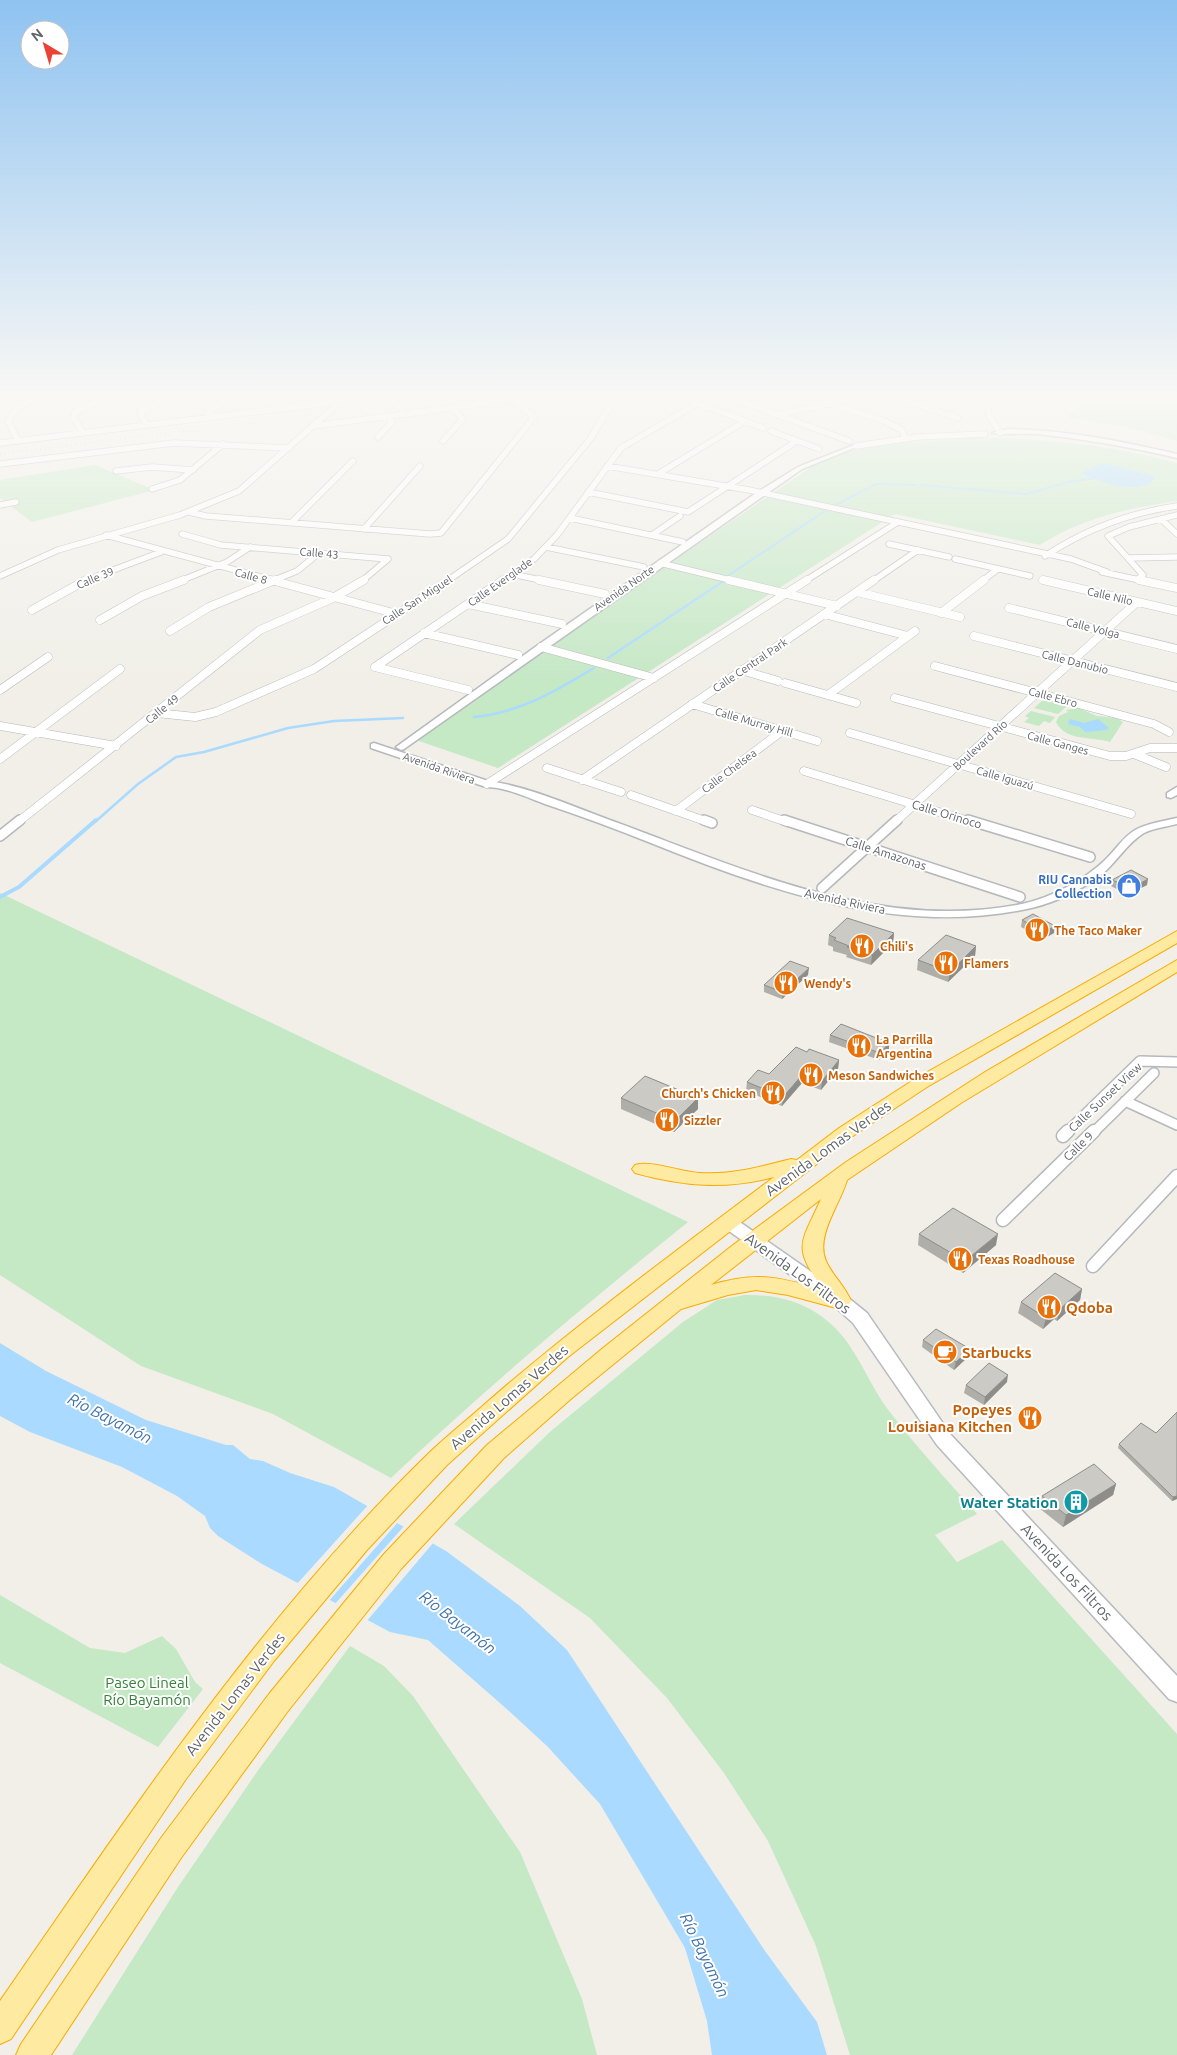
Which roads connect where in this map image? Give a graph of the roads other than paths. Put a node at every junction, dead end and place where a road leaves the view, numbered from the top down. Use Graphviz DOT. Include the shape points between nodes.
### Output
graph roads {
  1 [pos="240,491"];
  2 [pos="323,491"];
  3 [pos="398,491"];
  4 [pos="474,491"];
  5 [pos="548,491"];
  6 [pos="718,491"];
  7 [pos="747,491"];
  8 [pos="766,491"];
  9 [pos="588,492"];
  10 [pos="761,494"];
  11 [pos="16,502"];
  12 [pos="0,505"];
  13 [pos="1177,506"];
  14 [pos="189,512"];
  15 [pos="1177,515"];
  16 [pos="680,516"];
  17 [pos="570,518"];
  18 [pos="1161,519"];
  19 [pos="291,523"];
  20 [pos="896,523"];
  21 [pos="364,529"];
  22 [pos="182,534"];
  23 [pos="1177,534"];
  24 [pos="106,535"];
  25 [pos="652,535"];
  26 [pos="683,542"];
  27 [pos="890,544"];
  28 [pos="250,547"];
  29 [pos="546,547"];
  30 [pos="918,550"];
  31 [pos="162,552"];
  32 [pos="319,553"];
  33 [pos="1044,556"];
  34 [pos="1177,556"];
  35 [pos="1129,558"];
  36 [pos="388,559"];
  37 [pos="660,564"];
  38 [pos="217,567"];
  39 [pos="644,567"];
  40 [pos="998,569"];
  41 [pos="512,574"];
  42 [pos="0,576"];
  43 [pos="1030,576"];
  44 [pos="1138,579"];
  45 [pos="1043,580"];
  46 [pos="274,582"];
  47 [pos="1177,588"];
  48 [pos="857,592"];
  49 [pos="605,594"];
  50 [pos="785,594"];
  51 [pos="333,598"];
  52 [pos="1137,602"];
  53 [pos="468,604"];
  54 [pos="837,605"];
  55 [pos="1009,608"];
  56 [pos="32,610"];
  57 [pos="1177,611"];
  58 [pos="941,613"];
  59 [pos="397,614"];
  60 [pos="824,614"];
  61 [pos="960,617"];
  62 [pos="100,620"];
  63 [pos="562,624"];
  64 [pos="170,631"];
  65 [pos="915,631"];
  66 [pos="1105,631"];
  67 [pos="424,634"];
  68 [pos="908,636"];
  69 [pos="974,636"];
  70 [pos="541,647"];
  71 [pos="1177,649"];
  72 [pos="518,655"];
  73 [pos="48,657"];
  74 [pos="1072,661"];
  75 [pos="935,666"];
  76 [pos="120,668"];
  77 [pos="741,670"];
  78 [pos="654,678"];
  79 [pos="1177,687"];
  80 [pos="0,690"];
  81 [pos="468,690"];
  82 [pos="1037,693"];
  83 [pos="828,695"];
  84 [pos="895,698"];
  85 [pos="856,703"];
  86 [pos="692,704"];
  87 [pos="157,713"];
  88 [pos="0,726"];
  89 [pos="999,727"];
  90 [pos="782,731"];
  91 [pos="35,732"];
  92 [pos="1169,732"];
  93 [pos="850,733"];
  94 [pos="817,741"];
  95 [pos="116,746"];
  96 [pos="401,747"];
  97 [pos="1177,748"];
  98 [pos="1146,749"];
  99 [pos="1177,753"];
  100 [pos="1134,754"];
  101 [pos="1119,757"];
  102 [pos="0,759"];
  103 [pos="958,764"];
  104 [pos="1166,767"];
  105 [pos="547,768"];
  106 [pos="804,771"];
  107 [pos="582,780"];
  108 [pos="491,781"];
  109 [pos="621,792"];
  110 [pos="631,795"];
  111 [pos="915,804"];
  112 [pos="752,810"];
  113 [pos="676,811"];
  114 [pos="1131,814"];
  115 [pos="1177,821"];
  116 [pos="712,822"];
  117 [pos="0,836"];
  118 [pos="868,847"];
  119 [pos="1090,857"];
  120 [pos="822,888"];
  121 [pos="1020,897"];
  122 [pos="1177,936"];
  123 [pos="1177,965"];
  124 [pos="1177,1062"];
  125 [pos="1154,1073"];
  126 [pos="1125,1101"];
  127 [pos="1177,1125"];
  128 [pos="1063,1136"];
  129 [pos="811,1159"];
  130 [pos="642,1169"];
  131 [pos="1177,1176"];
  132 [pos="838,1178"];
  133 [pos="1003,1220"];
  134 [pos="728,1222"];
  135 [pos="753,1240"];
  136 [pos="1093,1266"];
  137 [pos="840,1301"];
  138 [pos="669,1307"];
  139 [pos="1177,1692"];
  140 [pos="0,2028"];
  141 [pos="32,2055"];
  1 -- 14 [label="street"];
  2 -- 19 [label="street"];
  3 -- 21 [label="street"];
  4 -- 21 [label="street" via="441,532"];
  5 -- 59 [label="street, Calle San Miguel" via="508,539"];
  6 -- 9 [label="street" via="688,512"];
  7 -- 10 [label="street"];
  8 -- 10 [label="street, Avenida Norte"];
  9 -- 17 [label="street, Calle Everglade"];
  10 -- 20 [label="street"];
  10 -- 37 [label="street, Avenida Norte"];
  11 -- 12 [label="street"];
  13 -- 33 [label="street" via="1149,510 1096,526"];
  14 -- 19 [label="street"];
  14 -- 24 [label="street"];
  15 -- 18 [label="street"];
  16 -- 25 [label="street"];
  17 -- 25 [label="street"];
  17 -- 29 [label="street, Calle Everglade"];
  18 -- 23 [label="street"];
  18 -- 35 [label="street" via="1108,536"];
  19 -- 21 [label="street"];
  20 -- 33 [label="street"];
  20 -- 50 [label="street"];
  22 -- 28 [label="street, Calle 43" via="221,545"];
  24 -- 31 [label="street, Calle 8"];
  24 -- 42 [label="street" via="53,552"];
  25 -- 26 [label="street"];
  27 -- 30 [label="street"];
  28 -- 32 [label="street, Calle 43"];
  28 -- 38 [label="street" via="239,557"];
  29 -- 39 [label="street"];
  29 -- 41 [label="street, Calle Everglade"];
  30 -- 40 [label="street"];
  30 -- 48 [label="street, Calle Central Park"];
  31 -- 38 [label="street, Calle 8"];
  31 -- 56 [label="street, Calle 39" via="89,578"];
  32 -- 36 [label="street, Calle 43"];
  32 -- 46 [label="street" via="297,571"];
  33 -- 44 [label="street"];
  34 -- 35 [label="street"];
  35 -- 44 [label="street" via="1143,575"];
  36 -- 51 [label="street, Calle 49" via="365,580"];
  37 -- 50 [label="street"];
  37 -- 70 [label="street, Avenida Norte"];
  38 -- 46 [label="street, Calle 8"];
  38 -- 62 [label="street" via="145,594"];
  40 -- 43 [label="street"];
  40 -- 58 [label="street"];
  41 -- 49 [label="street"];
  41 -- 53 [label="street, Calle Everglade"];
  44 -- 47 [label="street"];
  45 -- 52 [label="street, Calle Nilo"];
  46 -- 51 [label="street, Calle 8"];
  46 -- 64 [label="street" via="209,607"];
  48 -- 54 [label="street, Calle Central Park"];
  48 -- 58 [label="street"];
  50 -- 54 [label="street"];
  50 -- 78 [label="street"];
  51 -- 59 [label="street, Calle 8"];
  51 -- 87 [label="street, Calle 49" via="260,630"];
  52 -- 57 [label="street, Calle Nilo"];
  52 -- 66 [label="street, Boulevard Río"];
  53 -- 63 [label="street"];
  53 -- 67 [label="street, Calle Everglade"];
  54 -- 60 [label="street, Calle Central Park"];
  55 -- 66 [label="street, Calle Volga"];
  58 -- 61 [label="street"];
  59 -- 87 [label="street, Calle San Miguel" via="314,669 216,712 195,716"];
  60 -- 68 [label="street"];
  60 -- 77 [label="street, Calle Central Park"];
  65 -- 68 [label="street"];
  66 -- 71 [label="street, Calle Volga"];
  66 -- 74 [label="street, Boulevard Río"];
  67 -- 72 [label="street"];
  67 -- 81 [label="street, Calle Everglade" via="375,667"];
  68 -- 83 [label="street"];
  69 -- 74 [label="street, Calle Danubio"];
  70 -- 78 [label="street"];
  70 -- 96 [label="street, Avenida Norte"];
  73 -- 80 [label="street"];
  74 -- 79 [label="street, Calle Danubio"];
  74 -- 82 [label="street, Boulevard Río"];
  75 -- 82 [label="street, Calle Ebro"];
  76 -- 91 [label="street"];
  77 -- 83 [label="street"];
  77 -- 86 [label="street, Calle Central Park"];
  78 -- 108 [label="street"];
  82 -- 89 [label="street, Boulevard Río"];
  82 -- 92 [label="street, Calle Ebro" via="1154,724"];
  83 -- 85 [label="street"];
  84 -- 89 [label="street, Calle Ganges"];
  86 -- 90 [label="street, Calle Murray Hill"];
  86 -- 107 [label="street, Calle Central Park"];
  87 -- 95 [label="street, Calle 49"];
  88 -- 91 [label="street"];
  89 -- 101 [label="street, Calle Ganges"];
  89 -- 103 [label="street, Boulevard Río"];
  90 -- 94 [label="street, Calle Murray Hill"];
  90 -- 113 [label="street, Calle Chelsea"];
  91 -- 95 [label="street"];
  91 -- 102 [label="street"];
  93 -- 103 [label="street, Calle Iguazú"];
  95 -- 117 [label="street, Calle 49"];
  96 -- 108 [label="street, Avenida Riviera"];
  96 -- 108 [label="street, Avenida Riviera" via="378,743"];
  97 -- 98 [label="street, Calle Ganges"];
  98 -- 100 [label="street, Calle Ganges"];
  98 -- 101 [label="street" via="1133,748"];
  99 -- 100 [label="street, Calle Ganges"];
  100 -- 101 [label="street, Calle Ganges"];
  100 -- 104 [label="street"];
  103 -- 111 [label="street, Boulevard Río"];
  103 -- 114 [label="street, Calle Iguazú"];
  105 -- 107 [label="street"];
  106 -- 111 [label="street, Calle Orinoco"];
  107 -- 109 [label="street"];
  108 -- 115 [label="street, Avenida Riviera" via="681,852 800,891 830,900 903,912 970,914 1022,907 1085,882 1140,832"];
  110 -- 113 [label="street"];
  111 -- 118 [label="street, Boulevard Río"];
  111 -- 119 [label="street, Calle Orinoco"];
  112 -- 118 [label="street, Calle Amazonas"];
  113 -- 116 [label="street"];
  118 -- 120 [label="street, Boulevard Río"];
  118 -- 121 [label="street, Calle Amazonas"];
  122 -- 129 [label="highway, Avenida Lomas Verdes" via="921,1083"];
  123 -- 132 [label="highway" via="962,1094"];
  124 -- 128 [label="street, Calle Sunset View" via="1140,1061"];
  125 -- 126 [label="street, Calle 9"];
  126 -- 127 [label="street"];
  126 -- 133 [label="street, Calle 9"];
  129 -- 130 [label="highway" via="770,1173 731,1180 679,1178"];
  129 -- 134 [label="highway, Avenida Lomas Verdes"];
  131 -- 136 [label="street"];
  132 -- 135 [label="highway"];
  132 -- 137 [label="highway" via="830,1204 812,1238 812,1252 816,1264 836,1288"];
  134 -- 135 [label="main road, Avenida Los Filtros"];
  134 -- 140 [label="highway, Avenida Lomas Verdes" via="560,1351 439,1458 358,1543 265,1653 176,1770"];
  135 -- 137 [label="main road, Avenida Los Filtros"];
  135 -- 138 [label="highway"];
  137 -- 138 [label="highway" via="754,1283 706,1293"];
  137 -- 139 [label="main road, Avenida Los Filtros" via="860,1318 944,1440"];
  138 -- 141 [label="highway" via="526,1422 369,1590 268,1716 169,1850"];
}
